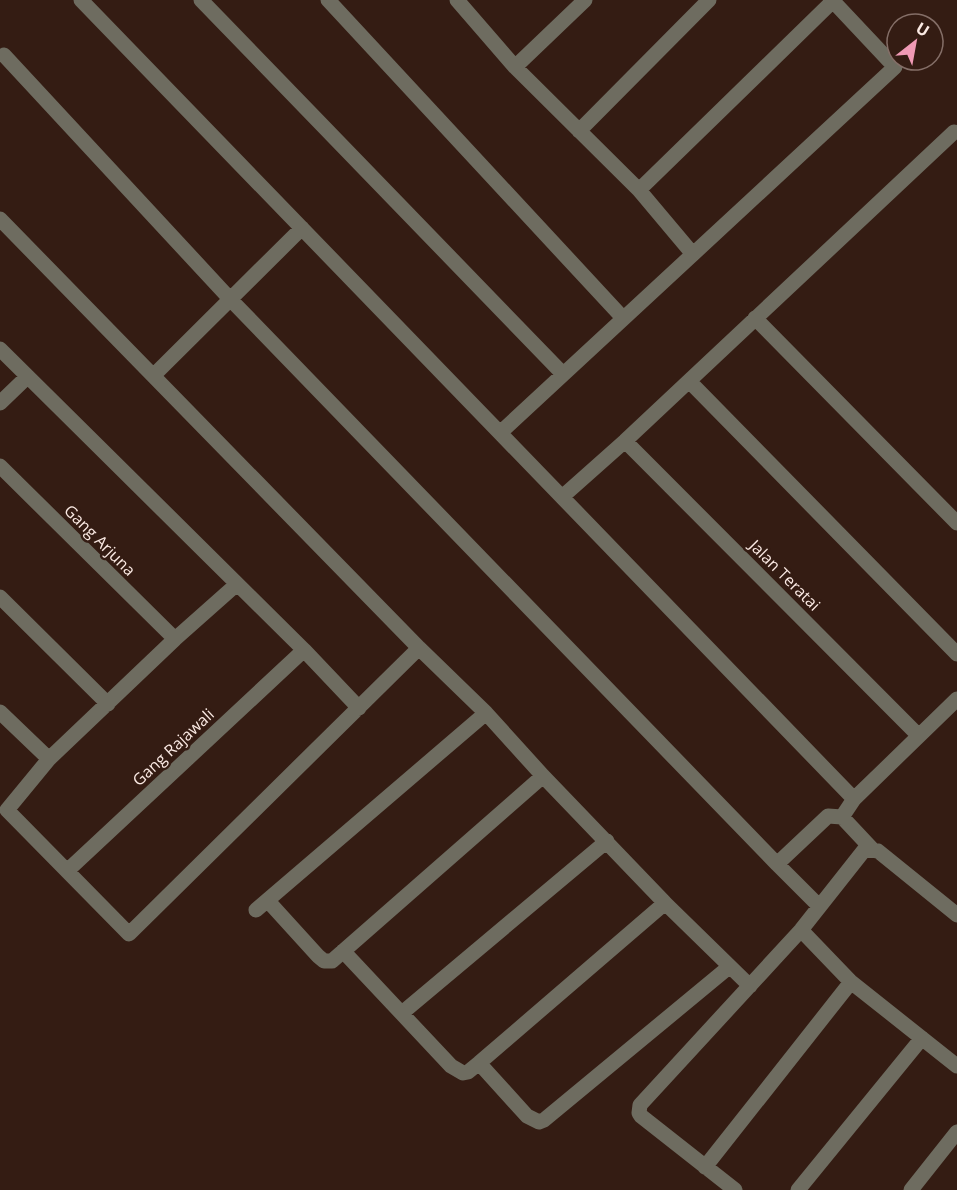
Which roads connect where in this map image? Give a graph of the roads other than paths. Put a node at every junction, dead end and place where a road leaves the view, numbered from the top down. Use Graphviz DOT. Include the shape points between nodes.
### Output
graph roads {
  1 [pos="81,0"];
  2 [pos="201,0"];
  3 [pos="328,0"];
  4 [pos="458,0"];
  5 [pos="585,0"];
  6 [pos="710,0"];
  7 [pos="833,1"];
  8 [pos="4,55"];
  9 [pos="515,67"];
  10 [pos="579,130"];
  11 [pos="954,132"];
  12 [pos="639,190"];
  13 [pos="0,219"];
  14 [pos="302,228"];
  15 [pos="692,253"];
  16 [pos="231,300"];
  17 [pos="623,318"];
  18 [pos="755,318"];
  19 [pos="0,349"];
  20 [pos="563,374"];
  21 [pos="154,375"];
  22 [pos="27,377"];
  23 [pos="689,381"];
  24 [pos="0,403"];
  25 [pos="500,433"];
  26 [pos="625,441"];
  27 [pos="0,466"];
  28 [pos="561,497"];
  29 [pos="957,523"];
  30 [pos="237,584"];
  31 [pos="0,597"];
  32 [pos="175,639"];
  33 [pos="419,648"];
  34 [pos="304,650"];
  35 [pos="957,654"];
  36 [pos="957,699"];
  37 [pos="108,704"];
  38 [pos="359,708"];
  39 [pos="0,712"];
  40 [pos="486,713"];
  41 [pos="919,736"];
  42 [pos="49,759"];
  43 [pos="543,776"];
  44 [pos="854,799"];
  45 [pos="842,817"];
  46 [pos="607,841"];
  47 [pos="872,849"];
  48 [pos="777,864"];
  49 [pos="67,871"];
  50 [pos="665,903"];
  51 [pos="819,906"];
  52 [pos="957,915"];
  53 [pos="801,930"];
  54 [pos="344,951"];
  55 [pos="729,967"];
  56 [pos="851,982"];
  57 [pos="750,986"];
  58 [pos="402,1013"];
  59 [pos="922,1038"];
  60 [pos="479,1063"];
  61 [pos="957,1066"];
  62 [pos="957,1132"];
  63 [pos="705,1167"];
  64 [pos="735,1190"];
  65 [pos="798,1190"];
  66 [pos="911,1190"];
  1 -- 14 [label="street"];
  2 -- 20 [label="street"];
  3 -- 17 [label="street"];
  4 -- 9 [label="street"];
  5 -- 9 [label="street"];
  6 -- 10 [label="street"];
  7 -- 12 [label="street"];
  7 -- 15 [label="street" via="895,67"];
  8 -- 16 [label="street"];
  9 -- 10 [label="street"];
  10 -- 12 [label="street"];
  11 -- 18 [label="street"];
  12 -- 15 [label="street"];
  13 -- 21 [label="street"];
  14 -- 16 [label="street"];
  14 -- 25 [label="street"];
  15 -- 17 [label="street"];
  16 -- 21 [label="street"];
  16 -- 48 [label="street"];
  17 -- 20 [label="street"];
  18 -- 23 [label="street"];
  18 -- 29 [label="street"];
  19 -- 22 [label="street"];
  20 -- 25 [label="street"];
  21 -- 33 [label="street"];
  22 -- 24 [label="street"];
  22 -- 30 [label="street"];
  23 -- 26 [label="street"];
  23 -- 35 [label="street"];
  25 -- 28 [label="street"];
  26 -- 28 [label="street"];
  26 -- 41 [label="street, Jalan Teratai"];
  27 -- 32 [label="street, Gang Arjuna"];
  28 -- 44 [label="street"];
  30 -- 32 [label="street"];
  30 -- 34 [label="street"];
  31 -- 37 [label="street"];
  32 -- 37 [label="street"];
  33 -- 38 [label="street"];
  33 -- 40 [label="street"];
  34 -- 38 [label="street"];
  34 -- 49 [label="street, Gang Rajawali"];
  36 -- 41 [label="street"];
  37 -- 42 [label="street"];
  38 -- 49 [label="street" via="129,934"];
  39 -- 42 [label="street"];
  40 -- 43 [label="street"];
  40 -- 54 [label="street" via="262,906 324,961 332,961"];
  41 -- 44 [label="street"];
  42 -- 49 [label="street" via="7,810"];
  43 -- 46 [label="street"];
  43 -- 54 [label="street"];
  44 -- 45 [label="street"];
  45 -- 47 [label="street"];
  45 -- 48 [label="street" via="828,816"];
  46 -- 50 [label="street"];
  46 -- 58 [label="street"];
  47 -- 51 [label="street" via="860,853"];
  47 -- 52 [label="street"];
  48 -- 51 [label="street"];
  50 -- 55 [label="street"];
  50 -- 60 [label="street"];
  51 -- 53 [label="street"];
  53 -- 56 [label="street"];
  53 -- 57 [label="street"];
  54 -- 58 [label="street"];
  55 -- 57 [label="street"];
  55 -- 60 [label="street" via="539,1122 527,1116"];
  56 -- 59 [label="street"];
  56 -- 63 [label="street"];
  57 -- 63 [label="street" via="639,1109 641,1116"];
  58 -- 60 [label="street" via="457,1071 463,1074"];
  59 -- 61 [label="street"];
  59 -- 65 [label="street"];
  62 -- 66 [label="street"];
  63 -- 64 [label="street"];
}
